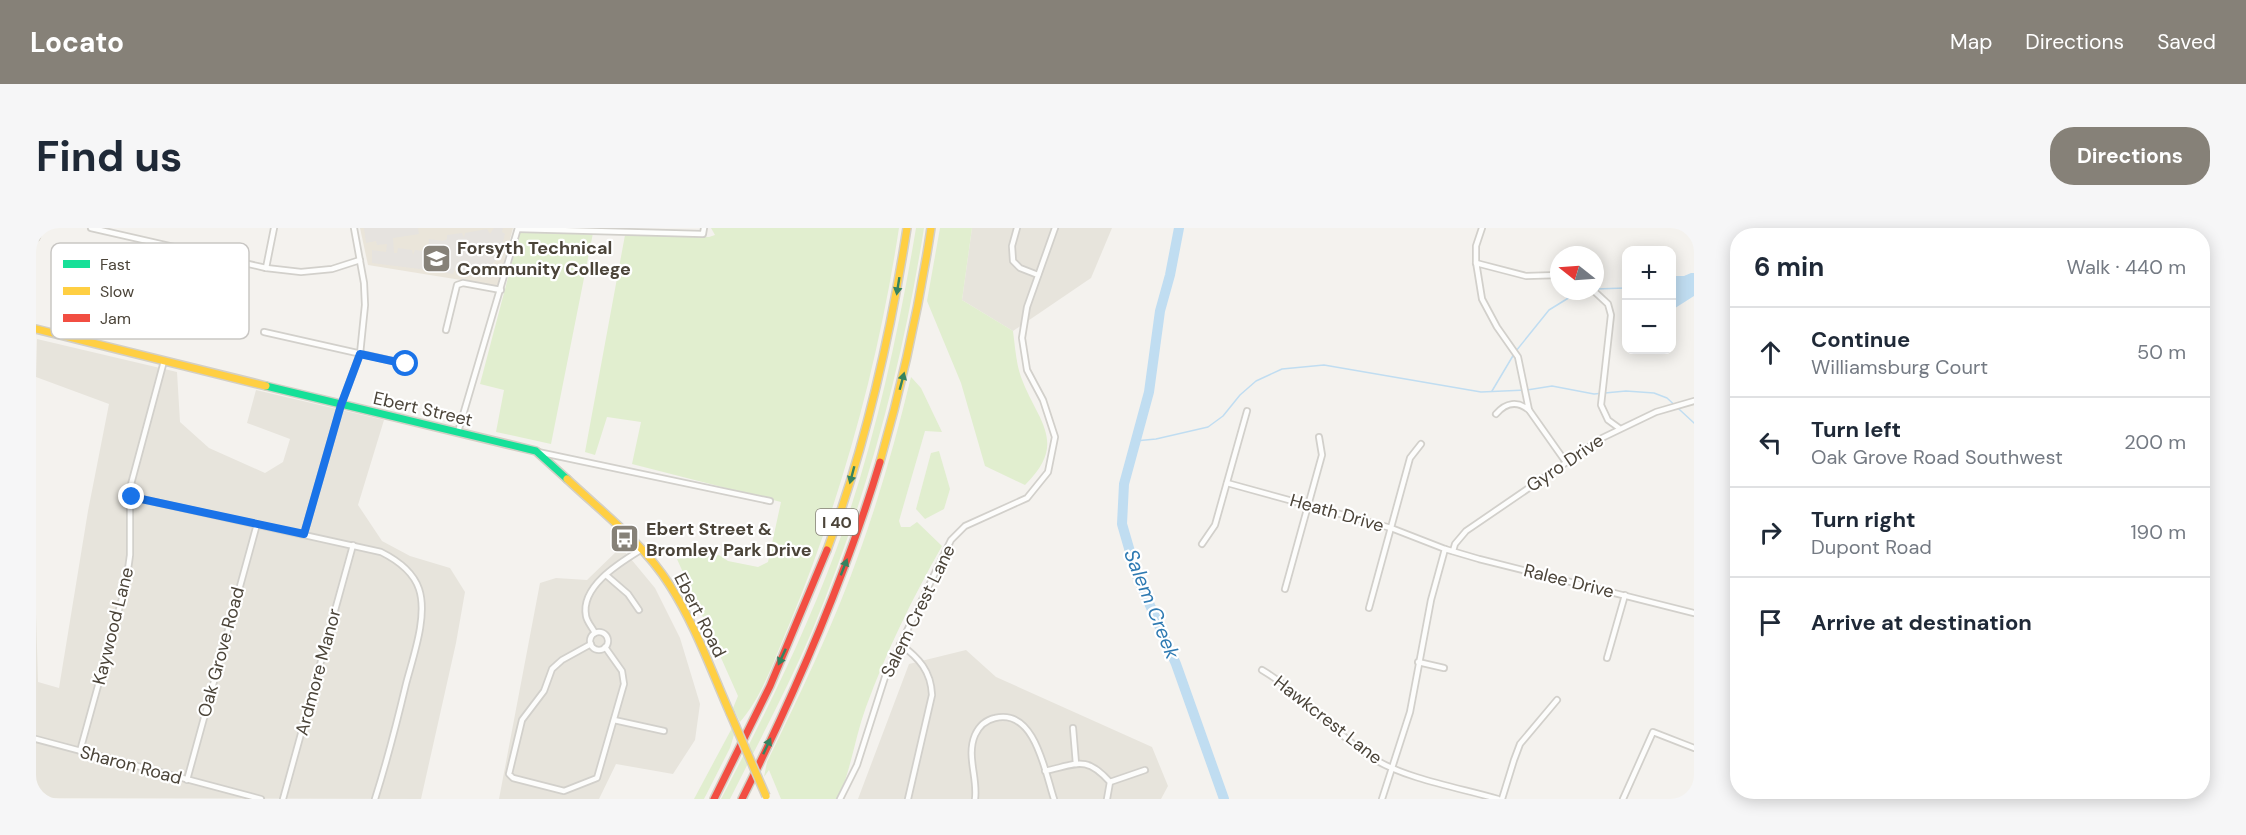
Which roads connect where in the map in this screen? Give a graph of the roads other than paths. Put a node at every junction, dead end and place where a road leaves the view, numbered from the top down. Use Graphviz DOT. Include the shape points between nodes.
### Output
graph roads {
  1 [pos="39,228"];
  2 [pos="91,228"];
  3 [pos="274,228"];
  4 [pos="354,228"];
  5 [pos="518,228"];
  6 [pos="907,228"];
  7 [pos="931,228"];
  8 [pos="1017,228"];
  9 [pos="1055,228"];
  10 [pos="1482,228"];
  11 [pos="703,231"];
  12 [pos="36,237"];
  13 [pos="157,243"];
  14 [pos="360,260"];
  15 [pos="1476,263"];
  16 [pos="249,264"];
  17 [pos="266,268"];
  18 [pos="1038,275"];
  19 [pos="1550,275"];
  20 [pos="501,290"];
  21 [pos="1604,300"];
  22 [pos="36,329"];
  23 [pos="446,330"];
  24 [pos="264,332"];
  25 [pos="51,333"];
  26 [pos="77,339"];
  27 [pos="360,354"];
  28 [pos="164,360"];
  29 [pos="406,364"];
  30 [pos="1694,401"];
  31 [pos="341,405"];
  32 [pos="1529,410"];
  33 [pos="1247,411"];
  34 [pos="1496,414"];
  35 [pos="1619,428"];
  36 [pos="458,432"];
  37 [pos="1319,437"];
  38 [pos="1421,444"];
  39 [pos="536,451"];
  40 [pos="1565,462"];
  41 [pos="1227,483"];
  42 [pos="132,497"];
  43 [pos="770,501"];
  44 [pos="1309,505"];
  45 [pos="257,524"];
  46 [pos="1391,528"];
  47 [pos="304,534"];
  48 [pos="1202,543"];
  49 [pos="353,545"];
  50 [pos="642,549"];
  51 [pos="1445,549"];
  52 [pos="1453,551"];
  53 [pos="606,575"];
  54 [pos="1285,589"];
  55 [pos="1625,595"];
  56 [pos="1369,608"];
  57 [pos="639,610"];
  58 [pos="1694,613"];
  59 [pos="595,633"];
  60 [pos="591,644"];
  61 [pos="900,645"];
  62 [pos="605,647"];
  63 [pos="1607,657"];
  64 [pos="1418,662"];
  65 [pos="1444,668"];
  66 [pos="1262,670"];
  67 [pos="1557,700"];
  68 [pos="614,720"];
  69 [pos="1073,728"];
  70 [pos="664,731"];
  71 [pos="36,739"];
  72 [pos="1694,748"];
  73 [pos="80,751"];
  74 [pos="1076,764"];
  75 [pos="1391,767"];
  76 [pos="1145,770"];
  77 [pos="1045,771"];
  78 [pos="187,780"];
  79 [pos="1110,782"];
  80 [pos="767,797"];
  81 [pos="261,799"];
  82 [pos="283,799"];
  83 [pos="375,799"];
  84 [pos="714,799"];
  85 [pos="742,799"];
  86 [pos="840,799"];
  87 [pos="908,799"];
  88 [pos="975,799"];
  89 [pos="1054,799"];
  90 [pos="1107,799"];
  91 [pos="1382,799"];
  92 [pos="1500,799"];
  93 [pos="1623,799"];
  1 -- 12 [label="main road"];
  2 -- 13 [label="street"];
  3 -- 17 [label="street"];
  4 -- 14 [label="street"];
  5 -- 11 [label="street"];
  5 -- 20 [label="street"];
  6 -- 84 [label="main road, I 40, one-way" via="883,363 845,499 803,612"];
  85 -- 7 [label="main road, I 40, one-way" via="815,642 878,471 907,361"];
  8 -- 18 [label="street" via="1012,261"];
  9 -- 18 [label="street, Salem Crest Lane"];
  10 -- 15 [label="street"];
  14 -- 17 [label="street" via="332,269 301,272"];
  14 -- 27 [label="street" via="365,305"];
  15 -- 19 [label="street" via="1526,276"];
  15 -- 32 [label="street" via="1482,299 1518,357"];
  16 -- 17 [label="street"];
  18 -- 61 [label="street, Salem Crest Lane" via="1022,338 1027,370 1043,400 1055,437 1048,472 1027,498 965,526 951,540"];
  20 -- 23 [label="street" via="458,285"];
  20 -- 36 [label="street"];
  21 -- 35 [label="street" via="1611,315 1601,405 1608,420"];
  22 -- 25 [label="main road, Ebert Street"];
  24 -- 27 [label="street"];
  26 -- 28 [label="main road, Ebert Street"];
  27 -- 29 [label="street"];
  27 -- 31 [label="street"];
  28 -- 31 [label="main road, Ebert Street"];
  28 -- 42 [label="street, Kaywood Lane" via="130,488"];
  30 -- 35 [label="street, Gyro Drive"];
  31 -- 36 [label="main road, Ebert Street"];
  31 -- 47 [label="street"];
  32 -- 34 [label="street" via="1510,404"];
  32 -- 40 [label="street"];
  33 -- 41 [label="street"];
  35 -- 40 [label="street, Gyro Drive"];
  36 -- 39 [label="main road, Ebert Street"];
  37 -- 44 [label="street" via="1322,455"];
  38 -- 46 [label="street" via="1410,458"];
  39 -- 43 [label="street, Ebert Street"];
  39 -- 50 [label="main road, Ebert Road"];
  40 -- 52 [label="street, Gyro Drive" via="1466,531"];
  41 -- 44 [label="street, Heath Drive"];
  41 -- 48 [label="street" via="1215,525"];
  42 -- 45 [label="street"];
  42 -- 73 [label="street, Kaywood Lane" via="126,584"];
  44 -- 46 [label="street, Heath Drive"];
  44 -- 54 [label="street"];
  45 -- 47 [label="street"];
  45 -- 78 [label="street, Oak Grove Road"];
  46 -- 51 [label="street, Heath Drive"];
  46 -- 56 [label="street"];
  47 -- 49 [label="street"];
  49 -- 82 [label="street, Ardmore Manor"];
  49 -- 83 [label="street" via="400,562 419,588 422,608"];
  50 -- 53 [label="street"];
  50 -- 80 [label="main road, Ebert Road, bridge" via="669,584 690,622"];
  51 -- 52 [label="street, Ralee Drive"];
  51 -- 64 [label="street"];
  52 -- 55 [label="street, Ralee Drive"];
  53 -- 57 [label="street"];
  53 -- 59 [label="street" via="592,590 586,604 586,618"];
  55 -- 58 [label="street, Ralee Drive"];
  55 -- 63 [label="street"];
  59 -- 60 [label="street"];
  59 -- 62 [label="street" via="607,635"];
  60 -- 62 [label="street" via="597,650"];
  60 -- 68 [label="street" via="557,664 544,691 525,714 510,777 561,791 594,780"];
  61 -- 86 [label="street, Salem Crest Lane" via="886,674 857,765"];
  61 -- 87 [label="street" via="923,665 932,684"];
  62 -- 68 [label="street" via="624,677"];
  64 -- 65 [label="street"];
  64 -- 75 [label="street" via="1410,712"];
  66 -- 75 [label="street, Hawkcrest Lane" via="1361,750"];
  67 -- 92 [label="street, Hawkcrest Lane" via="1520,744"];
  68 -- 70 [label="street"];
  69 -- 74 [label="street"];
  71 -- 73 [label="street, Sharon Road"];
  72 -- 93 [label="street" via="1653,732"];
  73 -- 78 [label="street, Sharon Road"];
  74 -- 77 [label="street"];
  74 -- 79 [label="street" via="1092,765"];
  75 -- 91 [label="street"];
  75 -- 92 [label="street, Hawkcrest Lane"];
  76 -- 79 [label="street"];
  77 -- 88 [label="street" via="1029,730 1011,718 989,719 979,728 972,747"];
  77 -- 89 [label="street"];
  78 -- 81 [label="street, Sharon Road"];
  79 -- 90 [label="street"];
}
